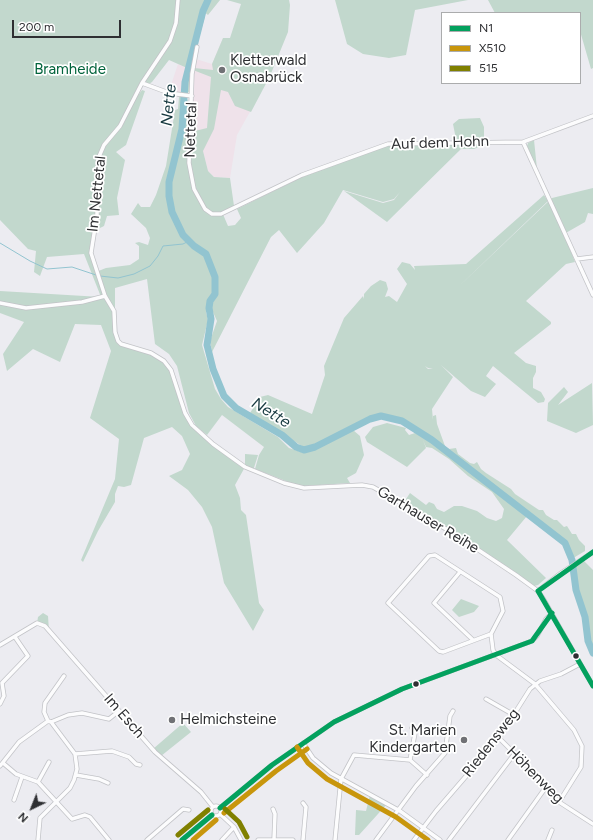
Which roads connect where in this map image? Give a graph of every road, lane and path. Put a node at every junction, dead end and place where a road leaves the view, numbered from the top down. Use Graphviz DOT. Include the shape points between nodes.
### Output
graph roads {
  1 [pos="178,0"];
  2 [pos="197,47"];
  3 [pos="142,83"];
  4 [pos="192,96"];
  5 [pos="593,116"];
  6 [pos="523,142"];
  7 [pos="204,209"];
  8 [pos="593,257"];
  9 [pos="577,259"];
  10 [pos="103,289"];
  11 [pos="593,295"];
  12 [pos="105,296"];
  13 [pos="0,303"];
  14 [pos="593,552"];
  15 [pos="460,572"];
  16 [pos="538,592"];
  17 [pos="552,613"];
  18 [pos="491,634"];
  19 [pos="15,637"];
  20 [pos="473,640"];
  21 [pos="0,645"];
  22 [pos="496,655"];
  23 [pos="580,664"];
  24 [pos="64,676"];
  25 [pos="535,684"];
  26 [pos="593,686"];
  27 [pos="486,699"];
  28 [pos="0,704"];
  29 [pos="453,711"];
  30 [pos="119,712"];
  31 [pos="514,715"];
  32 [pos="49,722"];
  33 [pos="412,728"];
  34 [pos="499,738"];
  35 [pos="302,743"];
  36 [pos="515,753"];
  37 [pos="75,754"];
  38 [pos="410,760"];
  39 [pos="49,762"];
  40 [pos="1,765"];
  41 [pos="140,765"];
  42 [pos="427,775"];
  43 [pos="76,776"];
  44 [pos="22,777"];
  45 [pos="341,779"];
  46 [pos="38,782"];
  47 [pos="108,783"];
  48 [pos="546,787"];
  49 [pos="14,800"];
  50 [pos="56,802"];
  51 [pos="559,802"];
  52 [pos="303,803"];
  53 [pos="213,807"];
  54 [pos="220,808"];
  55 [pos="273,809"];
  56 [pos="188,810"];
  57 [pos="400,811"];
  58 [pos="212,814"];
  59 [pos="220,814"];
  60 [pos="593,824"];
  61 [pos="234,827"];
  62 [pos="422,828"];
  63 [pos="552,830"];
  64 [pos="274,839"];
  65 [pos="38,840"];
  66 [pos="109,840"];
  67 [pos="146,840"];
  68 [pos="182,840"];
  69 [pos="222,840"];
  70 [pos="241,840"];
  71 [pos="258,840"];
  72 [pos="294,840"];
  73 [pos="303,840"];
  74 [pos="335,840"];
  75 [pos="376,840"];
  76 [pos="414,840"];
  77 [pos="440,840"];
  78 [pos="449,840"];
  79 [pos="508,840"];
  80 [pos="548,840"];
  1 -- 3 [label="street, Im Nettetal" via="176,24 170,41"];
  2 -- 4 [label="street, Nettetal" via="192,74"];
  3 -- 4 [label="street" via="181,96"];
  3 -- 10 [label="street, Im Nettetal" via="120,126 104,145 98,159 97,215 90,249"];
  4 -- 7 [label="street, Nettetal" via="189,163 194,189"];
  5 -- 6 [label="street, Auf dem Hohn"];
  6 -- 7 [label="street, Auf dem Hohn" via="388,144 302,175 220,214 212,214"];
  6 -- 9 [label="street"];
  8 -- 9 [label="street"];
  9 -- 11 [label="street"];
  10 -- 12 [label="street, Garthauser Reihe"];
  12 -- 13 [label="street" via="82,302 26,308"];
  12 -- 16 [label="street, Garthauser Reihe" via="114,311 118,341 151,353 164,361 171,370 185,413 192,425 238,462 284,483 304,488 362,485 373,487 453,534"];
  14 -- 16 [label="street"];
  15 -- 18 [label="street" via="496,595 501,601 503,611"];
  15 -- 20 [label="street" via="434,603"];
  15 -- 20 [label="street" via="432,554 388,603 439,651 443,652"];
  16 -- 17 [label="street"];
  17 -- 22 [label="street" via="532,641"];
  17 -- 23 [label="street"];
  18 -- 20 [label="street"];
  18 -- 22 [label="street"];
  19 -- 21 [label="street"];
  19 -- 28 [label="street" via="28,656 2,684 4,696"];
  19 -- 30 [label="street, Im Esch" via="37,623 45,626"];
  22 -- 25 [label="street"];
  22 -- 35 [label="street" via="402,689 334,722"];
  23 -- 25 [label="street"];
  23 -- 26 [label="street"];
  24 -- 32 [label="street" via="45,703 44,712"];
  25 -- 31 [label="street, Riedensweg"];
  25 -- 51 [label="street" via="574,730 582,746 581,767"];
  27 -- 31 [label="street"];
  29 -- 42 [label="street" via="450,716 445,753"];
  30 -- 32 [label="street" via="109,719 77,713"];
  30 -- 53 [label="street, Im Esch" via="155,752 201,792"];
  31 -- 34 [label="street, Riedensweg"];
  32 -- 37 [label="street"];
  32 -- 40 [label="street" via="19,742"];
  33 -- 38 [label="street" via="415,733"];
  34 -- 36 [label="street, Höhenweg"];
  34 -- 62 [label="street, Riedensweg"];
  35 -- 45 [label="street" via="321,766"];
  35 -- 54 [label="street"];
  36 -- 48 [label="street, Höhenweg"];
  36 -- 78 [label="street"];
  37 -- 41 [label="street" via="112,751 129,757"];
  37 -- 43 [label="street"];
  38 -- 42 [label="street"];
  38 -- 45 [label="street" via="357,754 352,758"];
  39 -- 46 [label="street"];
  40 -- 44 [label="street"];
  42 -- 57 [label="street"];
  43 -- 47 [label="street"];
  43 -- 50 [label="street" via="70,788"];
  44 -- 46 [label="street"];
  44 -- 49 [label="street"];
  45 -- 57 [label="street"];
  45 -- 74 [label="street"];
  46 -- 50 [label="street"];
  48 -- 51 [label="street, Höhenweg"];
  48 -- 79 [label="street"];
  50 -- 65 [label="street" via="40,818"];
  50 -- 66 [label="street" via="72,819 85,815 90,817"];
  51 -- 60 [label="street, Höhenweg"];
  52 -- 73 [label="street" via="306,807"];
  53 -- 54 [label="street"];
  53 -- 58 [label="street"];
  54 -- 59 [label="street"];
  55 -- 64 [label="street"];
  56 -- 67 [label="street" via="183,809"];
  57 -- 62 [label="street"];
  57 -- 75 [label="street"];
  58 -- 59 [label="street"];
  58 -- 68 [label="street"];
  59 -- 61 [label="street"];
  61 -- 69 [label="street"];
  61 -- 70 [label="street"];
  62 -- 76 [label="street, Riedensweg"];
  62 -- 77 [label="street"];
  63 -- 80 [label="street"];
  64 -- 71 [label="street"];
  64 -- 72 [label="street"];
}
